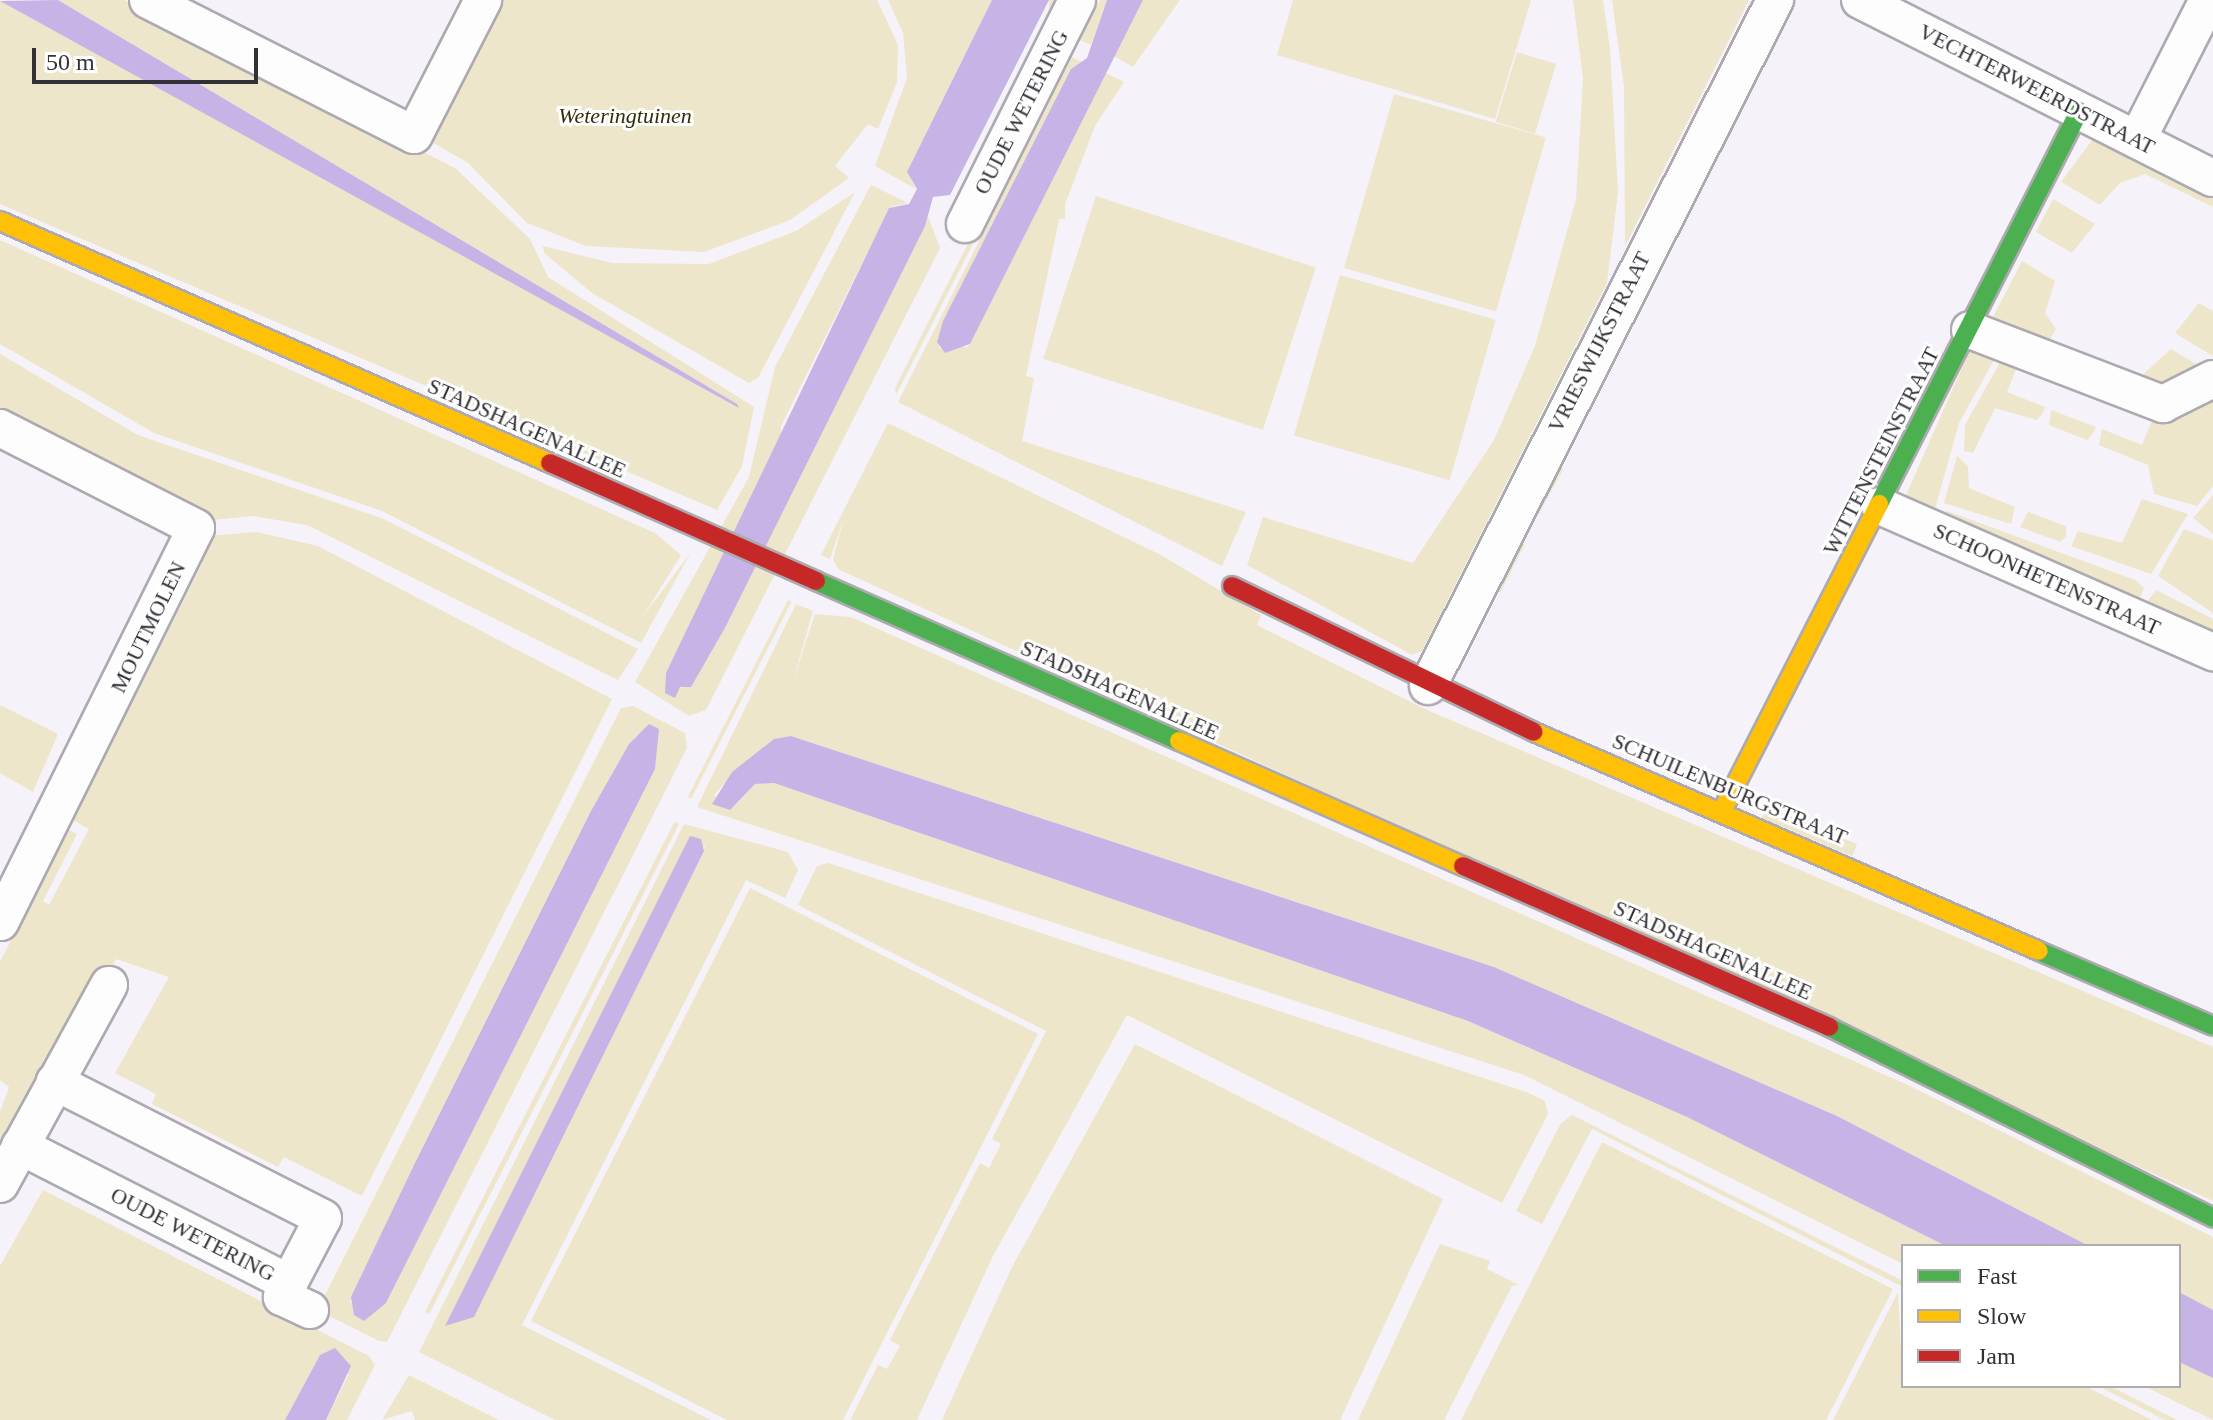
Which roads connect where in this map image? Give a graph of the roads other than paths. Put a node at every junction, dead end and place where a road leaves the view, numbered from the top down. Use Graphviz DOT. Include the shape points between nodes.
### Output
graph roads {
  1 [pos="148,0"];
  2 [pos="483,0"];
  3 [pos="1077,0"];
  4 [pos="1775,0"];
  5 [pos="1860,0"];
  6 [pos="2208,0"];
  7 [pos="2079,111"];
  8 [pos="2137,140"];
  9 [pos="2213,178"];
  10 [pos="0,221"];
  11 [pos="965,224"];
  12 [pos="1970,330"];
  13 [pos="2213,379"];
  14 [pos="0,428"];
  15 [pos="1880,506"];
  16 [pos="1232,586"];
  17 [pos="2213,652"];
  18 [pos="1428,686"];
  19 [pos="1722,811"];
  20 [pos="0,922"];
  21 [pos="109,985"];
  22 [pos="2213,1026"];
  23 [pos="55,1082"];
  24 [pos="20,1146"];
  25 [pos="0,1184"];
  26 [pos="2213,1218"];
  1 -- 2 [label="street" via="414,135"];
  3 -- 11 [label="street, OUDE WETERING"];
  4 -- 18 [label="street, VRIESWIJKSTRAAT"];
  5 -- 7 [label="street, VECHTERWEERDSTRAAT"];
  6 -- 8 [label="street"];
  7 -- 8 [label="street, VECHTERWEERDSTRAAT"];
  7 -- 12 [label="main road, WITTENSTEINSTRAAT"];
  8 -- 9 [label="street, VECHTERWEERDSTRAAT"];
  10 -- 26 [label="main road, STADSHAGENALLEE" via="1874,1047"];
  12 -- 13 [label="street" via="2163,404"];
  12 -- 15 [label="main road, WITTENSTEINSTRAAT"];
  14 -- 20 [label="street, MOUTMOLEN" via="196,528"];
  15 -- 17 [label="street, SCHOONHETENSTRAAT"];
  15 -- 19 [label="main road, WITTENSTEINSTRAAT"];
  16 -- 18 [label="main road, SCHUILENBURGSTRAAT"];
  18 -- 19 [label="main road, SCHUILENBURGSTRAAT"];
  19 -- 22 [label="main road, SCHUILENBURGSTRAAT"];
  21 -- 23 [label="street"];
  23 -- 24 [label="street"];
  23 -- 24 [label="street, OUDE WETERING" via="323,1218 300,1296"];
  24 -- 25 [label="street"];
}
